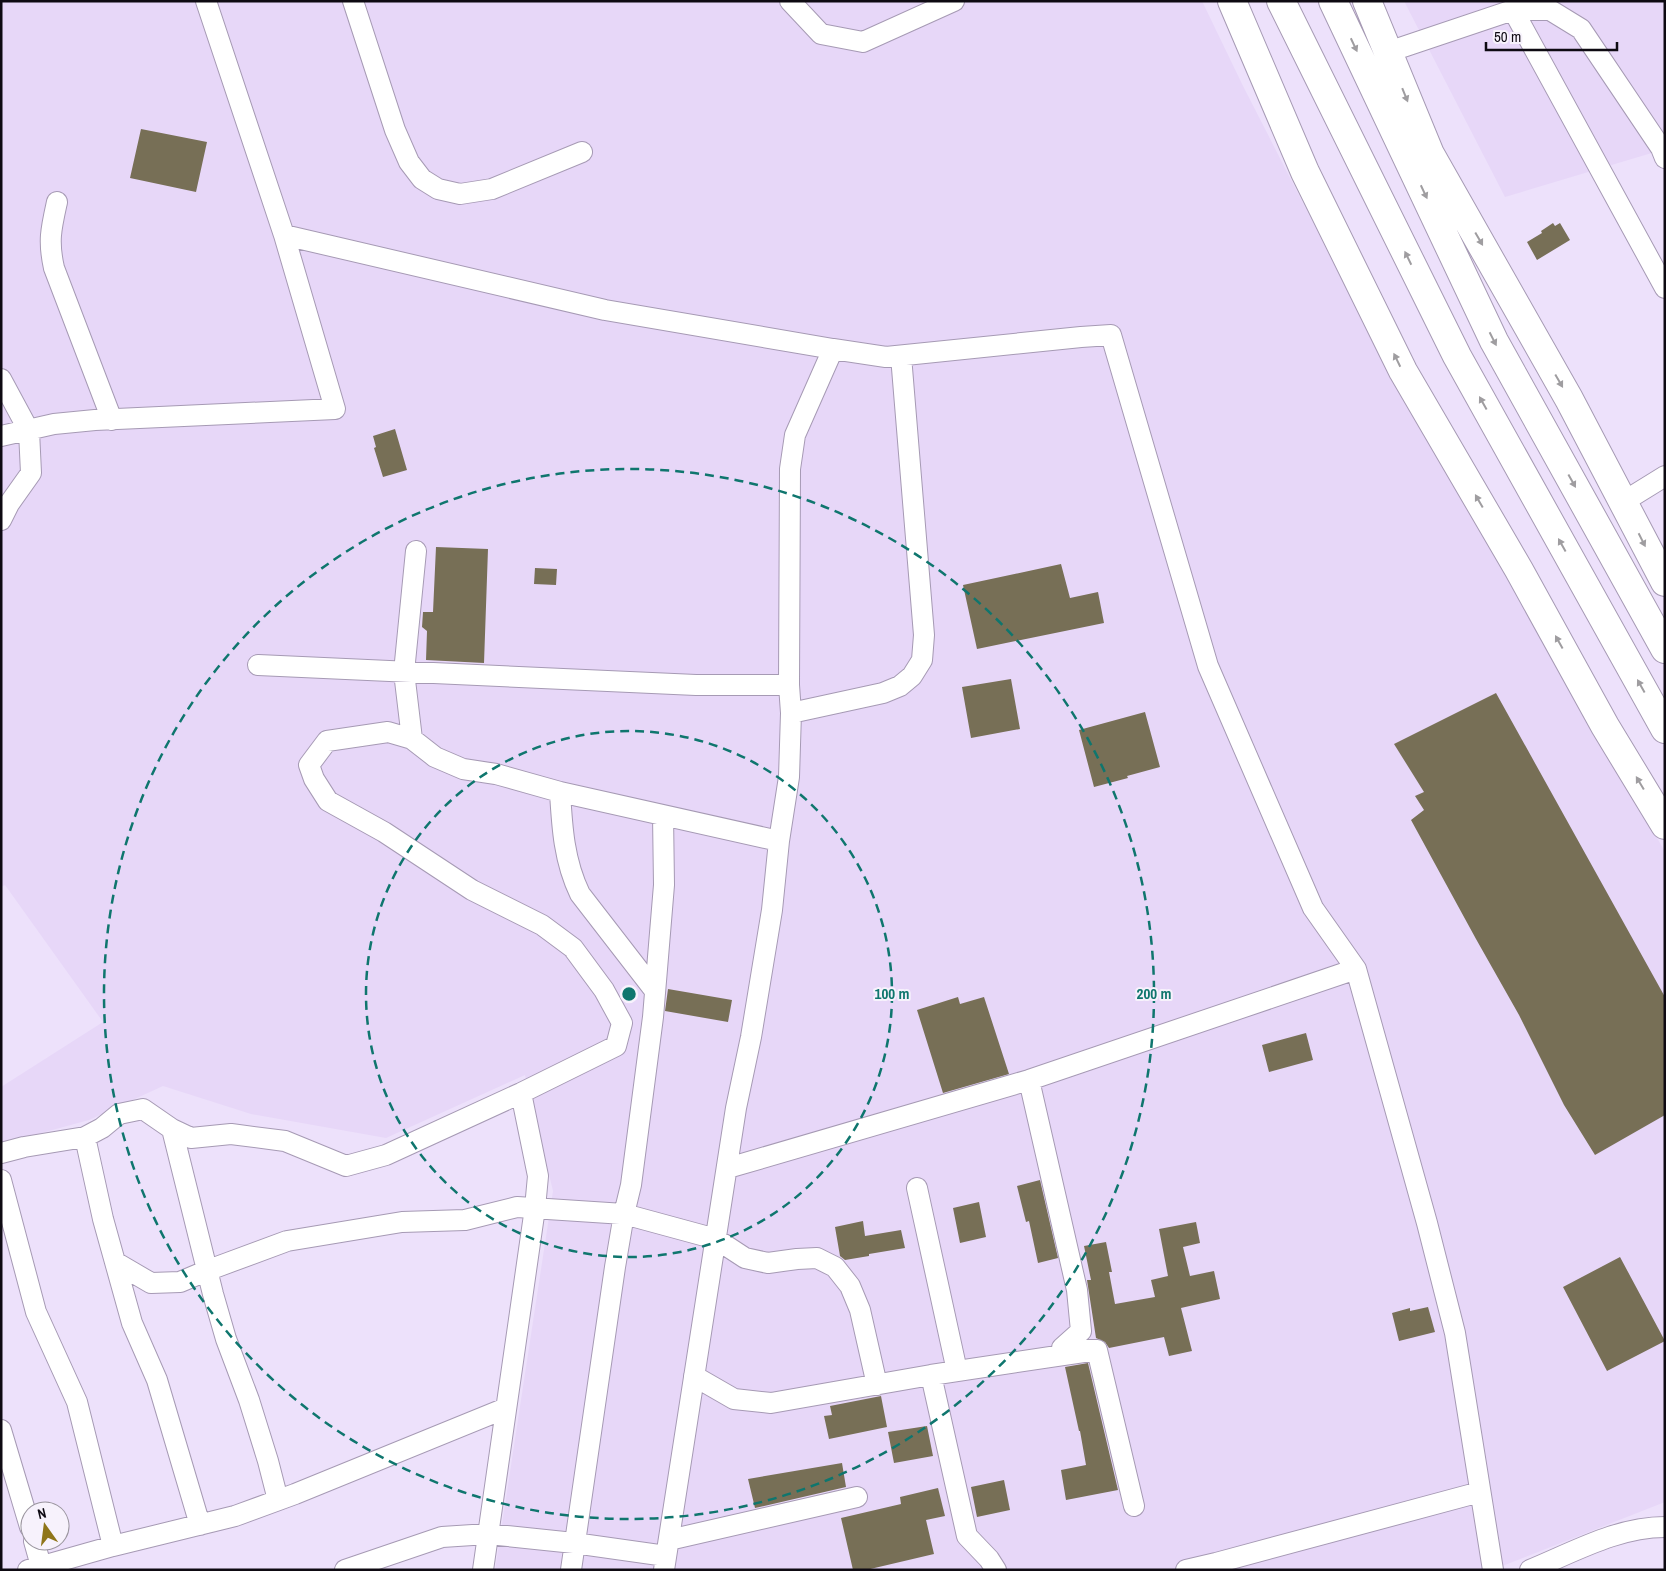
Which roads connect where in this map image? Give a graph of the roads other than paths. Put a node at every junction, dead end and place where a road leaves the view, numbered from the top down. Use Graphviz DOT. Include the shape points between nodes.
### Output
graph roads {
  1 [pos="206,1"];
  2 [pos="353,1"];
  3 [pos="790,1"];
  4 [pos="954,1"];
  5 [pos="1232,1"];
  6 [pos="1281,1"];
  7 [pos="1333,1"];
  8 [pos="1367,1"];
  9 [pos="1513,10"];
  10 [pos="1388,52"];
  11 [pos="582,152"];
  12 [pos="1665,158"];
  13 [pos="57,202"];
  14 [pos="284,235"];
  15 [pos="1665,288"];
  16 [pos="833,348"];
  17 [pos="901,356"];
  18 [pos="1,379"];
  19 [pos="112,420"];
  20 [pos="29,431"];
  21 [pos="1,436"];
  22 [pos="1665,476"];
  23 [pos="1623,502"];
  24 [pos="1,520"];
  25 [pos="416,551"];
  26 [pos="1665,582"];
  27 [pos="1665,649"];
  28 [pos="258,665"];
  29 [pos="404,672"];
  30 [pos="789,685"];
  31 [pos="791,713"];
  32 [pos="1665,729"];
  33 [pos="412,739"];
  34 [pos="560,792"];
  35 [pos="663,815"];
  36 [pos="1665,825"];
  37 [pos="779,841"];
  38 [pos="1356,969"];
  39 [pos="655,991"];
  40 [pos="1029,1080"];
  41 [pos="521,1093"];
  42 [pos="172,1128"];
  43 [pos="85,1137"];
  44 [pos="1,1153"];
  45 [pos="728,1168"];
  46 [pos="1,1180"];
  47 [pos="917,1188"];
  48 [pos="535,1208"];
  49 [pos="624,1214"];
  50 [pos="716,1239"];
  51 [pos="115,1262"];
  52 [pos="206,1270"];
  53 [pos="1097,1350"];
  54 [pos="957,1371"];
  55 [pos="931,1375"];
  56 [pos="694,1376"];
  57 [pos="877,1385"];
  58 [pos="506,1408"];
  59 [pos="1,1430"];
  60 [pos="1480,1492"];
  61 [pos="857,1497"];
  62 [pos="278,1500"];
  63 [pos="22,1501"];
  64 [pos="1134,1506"];
  65 [pos="200,1524"];
  66 [pos="1665,1527"];
  67 [pos="488,1534"];
  68 [pos="574,1543"];
  69 [pos="113,1546"];
  70 [pos="34,1551"];
  71 [pos="666,1555"];
  72 [pos="34,1568"];
  73 [pos="345,1570"];
  74 [pos="483,1570"];
  75 [pos="571,1570"];
  76 [pos="996,1570"];
  77 [pos="1186,1570"];
  78 [pos="1493,1570"];
  79 [pos="1530,1570"];
  1 -- 14 [label="street"];
  2 -- 11 [label="street" via="395,130 409,162 422,179 438,189 460,194 492,189"];
  3 -- 4 [label="street" via="821,34 863,42"];
  36 -- 5 [label="highway, one-way" via="1402,371 1305,172"];
  32 -- 6 [label="highway, one-way" via="1457,356"];
  7 -- 27 [label="highway, one-way" via="1494,341"];
  8 -- 10 [label="highway"];
  9 -- 10 [label="street"];
  9 -- 12 [label="street" via="1550,10 1581,29"];
  9 -- 15 [label="street"];
  10 -- 23 [label="highway, one-way" via="1430,154 1565,390"];
  13 -- 19 [label="street" via="50,229 54,268"];
  14 -- 16 [label="street" via="605,310"];
  14 -- 19 [label="street" via="335,409"];
  16 -- 17 [label="street" via="886,358"];
  16 -- 30 [label="street" via="795,435 791,460"];
  17 -- 31 [label="street" via="924,635 922,660 912,676 900,686 883,693"];
  17 -- 38 [label="street" via="1111,335 1208,666 1314,908"];
  18 -- 20 [label="street"];
  19 -- 20 [label="street" via="54,424"];
  20 -- 21 [label="street"];
  20 -- 24 [label="street" via="30,473"];
  22 -- 23 [label="street"];
  23 -- 26 [label="highway, one-way"];
  25 -- 29 [label="street"];
  28 -- 29 [label="street"];
  29 -- 30 [label="street" via="696,685"];
  29 -- 33 [label="street"];
  30 -- 31 [label="street"];
  31 -- 37 [label="street" via="789,777"];
  33 -- 34 [label="street" via="435,757 462,769 496,774"];
  33 -- 41 [label="street" via="388,732 327,741 309,765 328,801 384,832 472,890 542,925 573,948 604,990 622,1023 616,1046"];
  34 -- 35 [label="street"];
  34 -- 39 [label="street" via="566,852 580,894"];
  35 -- 37 [label="street"];
  35 -- 39 [label="street" via="664,885"];
  37 -- 45 [label="street" via="772,910"];
  38 -- 40 [label="street"];
  38 -- 60 [label="street" via="1455,1333"];
  39 -- 49 [label="street" via="632,1185"];
  40 -- 45 [label="street"];
  40 -- 53 [label="street" via="1077,1290 1081,1331 1062,1348"];
  41 -- 42 [label="street" via="386,1155 346,1166 285,1141 231,1134 191,1138"];
  41 -- 48 [label="street" via="538,1176"];
  42 -- 43 [label="street" via="143,1108 119,1114"];
  42 -- 52 [label="street"];
  43 -- 44 [label="street"];
  43 -- 51 [label="street"];
  45 -- 50 [label="street"];
  46 -- 69 [label="street" via="36,1312 77,1402"];
  47 -- 54 [label="street"];
  48 -- 49 [label="street"];
  48 -- 52 [label="street" via="517,1206 465,1220 402,1222 287,1241"];
  48 -- 58 [label="street"];
  49 -- 50 [label="street"];
  49 -- 68 [label="street"];
  50 -- 56 [label="street"];
  50 -- 57 [label="street" via="753,1260 768,1263 817,1258 834,1267 850,1286 860,1310"];
  51 -- 52 [label="street" via="151,1283 180,1282"];
  51 -- 65 [label="street" via="132,1322 157,1380"];
  52 -- 62 [label="street"];
  53 -- 54 [label="street"];
  53 -- 64 [label="street"];
  54 -- 55 [label="street"];
  55 -- 57 [label="street"];
  55 -- 76 [label="street" via="967,1536"];
  56 -- 57 [label="street" via="734,1399 771,1403"];
  56 -- 71 [label="street"];
  58 -- 62 [label="street"];
  58 -- 67 [label="street"];
  59 -- 63 [label="street"];
  60 -- 77 [label="street"];
  60 -- 78 [label="street"];
  61 -- 71 [label="street"];
  62 -- 65 [label="street" via="235,1516"];
  65 -- 69 [label="street"];
  66 -- 79 [label="street" via="1619,1533"];
  67 -- 68 [label="street"];
  67 -- 73 [label="street" via="442,1537"];
  67 -- 74 [label="street"];
  68 -- 71 [label="street"];
  68 -- 75 [label="street"];
  69 -- 72 [label="street"];
  70 -- 72 [label="street"];
}
